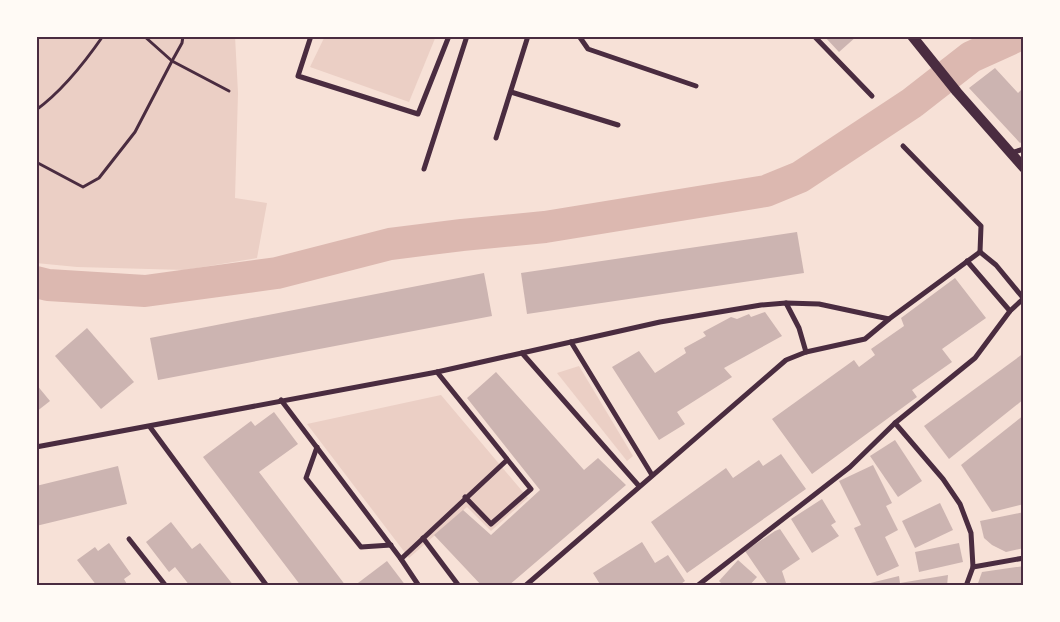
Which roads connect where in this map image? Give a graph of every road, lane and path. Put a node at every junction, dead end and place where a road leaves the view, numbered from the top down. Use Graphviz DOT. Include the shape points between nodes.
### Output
graph roads {
  1 [pos="103,36"];
  2 [pos="144,36"];
  3 [pos="183,36"];
  4 [pos="311,36"];
  5 [pos="449,36"];
  6 [pos="467,36"];
  7 [pos="528,36"];
  8 [pos="579,36"];
  9 [pos="814,36"];
  10 [pos="912,36"];
  11 [pos="172,61"];
  12 [pos="696,86"];
  13 [pos="229,91"];
  14 [pos="511,92"];
  15 [pos="872,96"];
  16 [pos="36,110"];
  17 [pos="618,125"];
  18 [pos="496,138"];
  19 [pos="903,146"];
  20 [pos="1024,149"];
  21 [pos="1011,152"];
  22 [pos="36,162"];
  23 [pos="1024,168"];
  24 [pos="424,169"];
  25 [pos="980,252"];
  26 [pos="967,261"];
  27 [pos="1023,299"];
  28 [pos="786,303"];
  29 [pos="1010,311"];
  30 [pos="889,319"];
  31 [pos="571,342"];
  32 [pos="806,352"];
  33 [pos="522,353"];
  34 [pos="437,372"];
  35 [pos="281,400"];
  36 [pos="895,423"];
  37 [pos="150,427"];
  38 [pos="36,447"];
  39 [pos="317,447"];
  40 [pos="507,460"];
  41 [pos="652,475"];
  42 [pos="640,486"];
  43 [pos="465,497"];
  44 [pos="423,538"];
  45 [pos="129,539"];
  46 [pos="391,545"];
  47 [pos="401,558"];
  48 [pos="1024,558"];
  49 [pos="973,567"];
  50 [pos="166,586"];
  51 [pos="267,586"];
  52 [pos="418,586"];
  53 [pos="459,586"];
  54 [pos="526,586"];
  55 [pos="697,586"];
  56 [pos="966,586"];
  1 -- 16 [label="path" via="47,102"];
  2 -- 11 [label="path"];
  3 -- 11 [label="path"];
  4 -- 5 [label="street" via="298,76 418,114"];
  6 -- 24 [label="street"];
  7 -- 14 [label="street"];
  8 -- 12 [label="street" via="588,48"];
  9 -- 15 [label="street"];
  10 -- 21 [label="main road"];
  11 -- 13 [label="path"];
  11 -- 22 [label="path" via="135,132 100,178 83,187"];
  14 -- 17 [label="street"];
  14 -- 18 [label="street"];
  19 -- 25 [label="street" via="981,226"];
  20 -- 21 [label="street"];
  21 -- 23 [label="main road"];
  25 -- 26 [label="street"];
  25 -- 27 [label="street" via="996,265"];
  26 -- 29 [label="street"];
  26 -- 30 [label="street"];
  27 -- 29 [label="street"];
  28 -- 30 [label="street" via="819,304"];
  28 -- 31 [label="street" via="660,322"];
  28 -- 32 [label="street" via="799,328"];
  29 -- 36 [label="street" via="975,358"];
  30 -- 32 [label="street" via="865,339"];
  31 -- 33 [label="street"];
  31 -- 41 [label="street"];
  32 -- 41 [label="street" via="786,360"];
  33 -- 34 [label="street"];
  33 -- 42 [label="street"];
  34 -- 35 [label="street"];
  34 -- 40 [label="street"];
  35 -- 37 [label="street"];
  35 -- 39 [label="street"];
  36 -- 49 [label="street" via="960,504 971,533"];
  36 -- 55 [label="street" via="850,467"];
  37 -- 38 [label="street"];
  37 -- 51 [label="street"];
  39 -- 46 [label="street"];
  39 -- 46 [label="street" via="306,478 361,547"];
  40 -- 43 [label="street"];
  40 -- 43 [label="street" via="531,489 491,524"];
  41 -- 42 [label="street"];
  42 -- 54 [label="street"];
  43 -- 44 [label="street"];
  44 -- 47 [label="street"];
  44 -- 53 [label="street"];
  45 -- 50 [label="street"];
  46 -- 47 [label="street"];
  47 -- 52 [label="street"];
  48 -- 49 [label="street"];
  49 -- 56 [label="street"];
}
